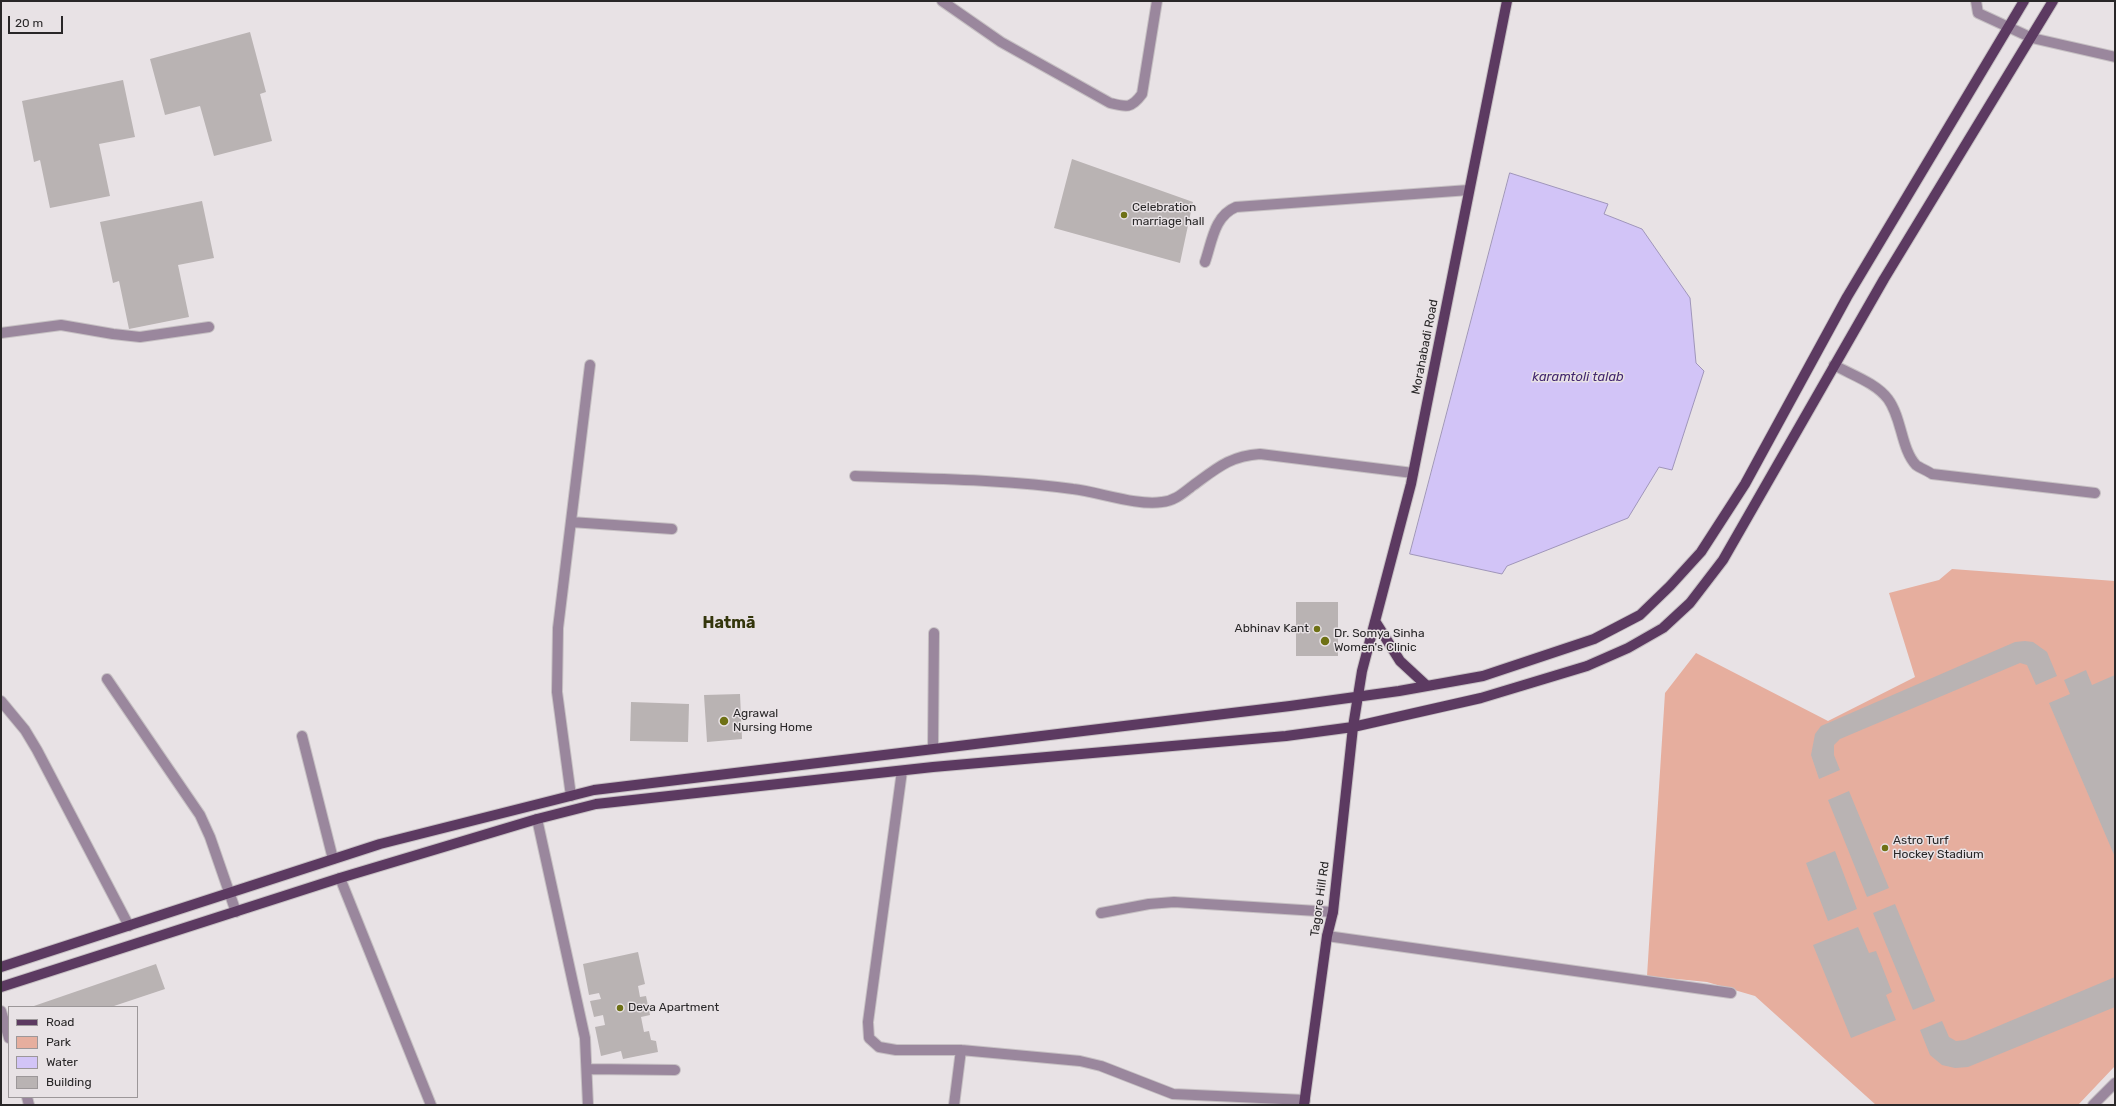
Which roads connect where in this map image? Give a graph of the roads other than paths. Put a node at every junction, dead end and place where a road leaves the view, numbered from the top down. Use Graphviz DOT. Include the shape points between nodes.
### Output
graph roads {
  1 [pos="942,1"];
  2 [pos="1157,1"];
  3 [pos="1507,1"];
  4 [pos="1976,1"];
  5 [pos="2024,1"];
  6 [pos="2053,1"];
  7 [pos="2008,28"];
  8 [pos="2032,38"];
  9 [pos="2115,57"];
  10 [pos="1469,190"];
  11 [pos="1205,262"];
  12 [pos="209,327"];
  13 [pos="1,333"];
  14 [pos="590,365"];
  15 [pos="1834,365"];
  16 [pos="1413,473"];
  17 [pos="855,476"];
  18 [pos="2094,493"];
  19 [pos="571,522"];
  20 [pos="672,528"];
  21 [pos="1375,621"];
  22 [pos="934,633"];
  23 [pos="108,679"];
  24 [pos="1427,686"];
  25 [pos="1358,697"];
  26 [pos="1,701"];
  27 [pos="1352,727"];
  28 [pos="302,736"];
  29 [pos="932,749"];
  30 [pos="902,771"];
  31 [pos="572,796"];
  32 [pos="537,819"];
  33 [pos="333,859"];
  34 [pos="340,878"];
  35 [pos="229,894"];
  36 [pos="236,912"];
  37 [pos="1333,912"];
  38 [pos="1101,913"];
  39 [pos="129,926"];
  40 [pos="1328,936"];
  41 [pos="1,967"];
  42 [pos="1,987"];
  43 [pos="1731,993"];
  44 [pos="1,1011"];
  45 [pos="8,1035"];
  46 [pos="961,1050"];
  47 [pos="588,1069"];
  48 [pos="675,1070"];
  49 [pos="2115,1083"];
  50 [pos="1305,1102"];
  51 [pos="431,1105"];
  52 [pos="588,1105"];
  53 [pos="954,1105"];
  54 [pos="2093,1105"];
  1 -- 2 [label="street" via="1000,42 1110,103 1125,107 1135,104 1142,94"];
  3 -- 10 [label="main road, Morahabadi Road"];
  4 -- 7 [label="street" via="1978,13"];
  5 -- 7 [label="main road"];
  6 -- 8 [label="main road"];
  7 -- 8 [label="street"];
  7 -- 24 [label="main road" via="1847,297 1745,484 1701,552 1640,615 1594,638 1483,676"];
  8 -- 9 [label="street"];
  8 -- 15 [label="main road"];
  10 -- 11 [label="street" via="1236,208 1227,211 1220,218"];
  10 -- 16 [label="main road, Morahabadi Road"];
  12 -- 13 [label="street" via="140,337 61,325"];
  14 -- 19 [label="street"];
  15 -- 18 [label="street" via="1873,386 1888,399 1916,465 1932,474"];
  15 -- 27 [label="main road" via="1723,560 1690,603 1663,628 1628,648 1587,666 1481,698"];
  16 -- 17 [label="street" via="1260,454 1243,455 1227,462 1174,499 1147,503 1074,489 1025,484"];
  16 -- 21 [label="main road, Morahabadi Road"];
  19 -- 20 [label="street"];
  19 -- 31 [label="street" via="556,662 557,692"];
  21 -- 24 [label="main road" via="1400,661"];
  21 -- 25 [label="main road, Morahabadi Road"];
  22 -- 29 [label="street"];
  23 -- 35 [label="street" via="200,815"];
  24 -- 25 [label="main road"];
  25 -- 27 [label="main road, Tagore Hill Rd"];
  25 -- 29 [label="main road"];
  26 -- 39 [label="street" via="25,730 37,750"];
  27 -- 30 [label="main road" via="1286,736"];
  27 -- 37 [label="main road, Tagore Hill Rd"];
  28 -- 33 [label="street"];
  29 -- 31 [label="main road" via="594,790"];
  30 -- 32 [label="main road" via="596,804"];
  30 -- 46 [label="street" via="868,1022 869,1038 879,1047 896,1050"];
  31 -- 33 [label="main road" via="380,844"];
  32 -- 34 [label="main road"];
  32 -- 47 [label="street" via="585,1038"];
  33 -- 35 [label="main road"];
  34 -- 36 [label="main road"];
  34 -- 51 [label="street"];
  35 -- 36 [label="street"];
  35 -- 39 [label="main road"];
  36 -- 42 [label="main road"];
  37 -- 38 [label="street" via="1174,902"];
  37 -- 40 [label="main road, Tagore Hill Rd"];
  39 -- 41 [label="main road"];
  40 -- 43 [label="street"];
  40 -- 50 [label="main road, Tagore Hill Rd"];
  44 -- 45 [label="street"];
  46 -- 50 [label="street" via="1080,1061 1101,1066 1173,1094"];
  46 -- 53 [label="street"];
  47 -- 48 [label="street"];
  47 -- 52 [label="street"];
  49 -- 54 [label="street"];
}
